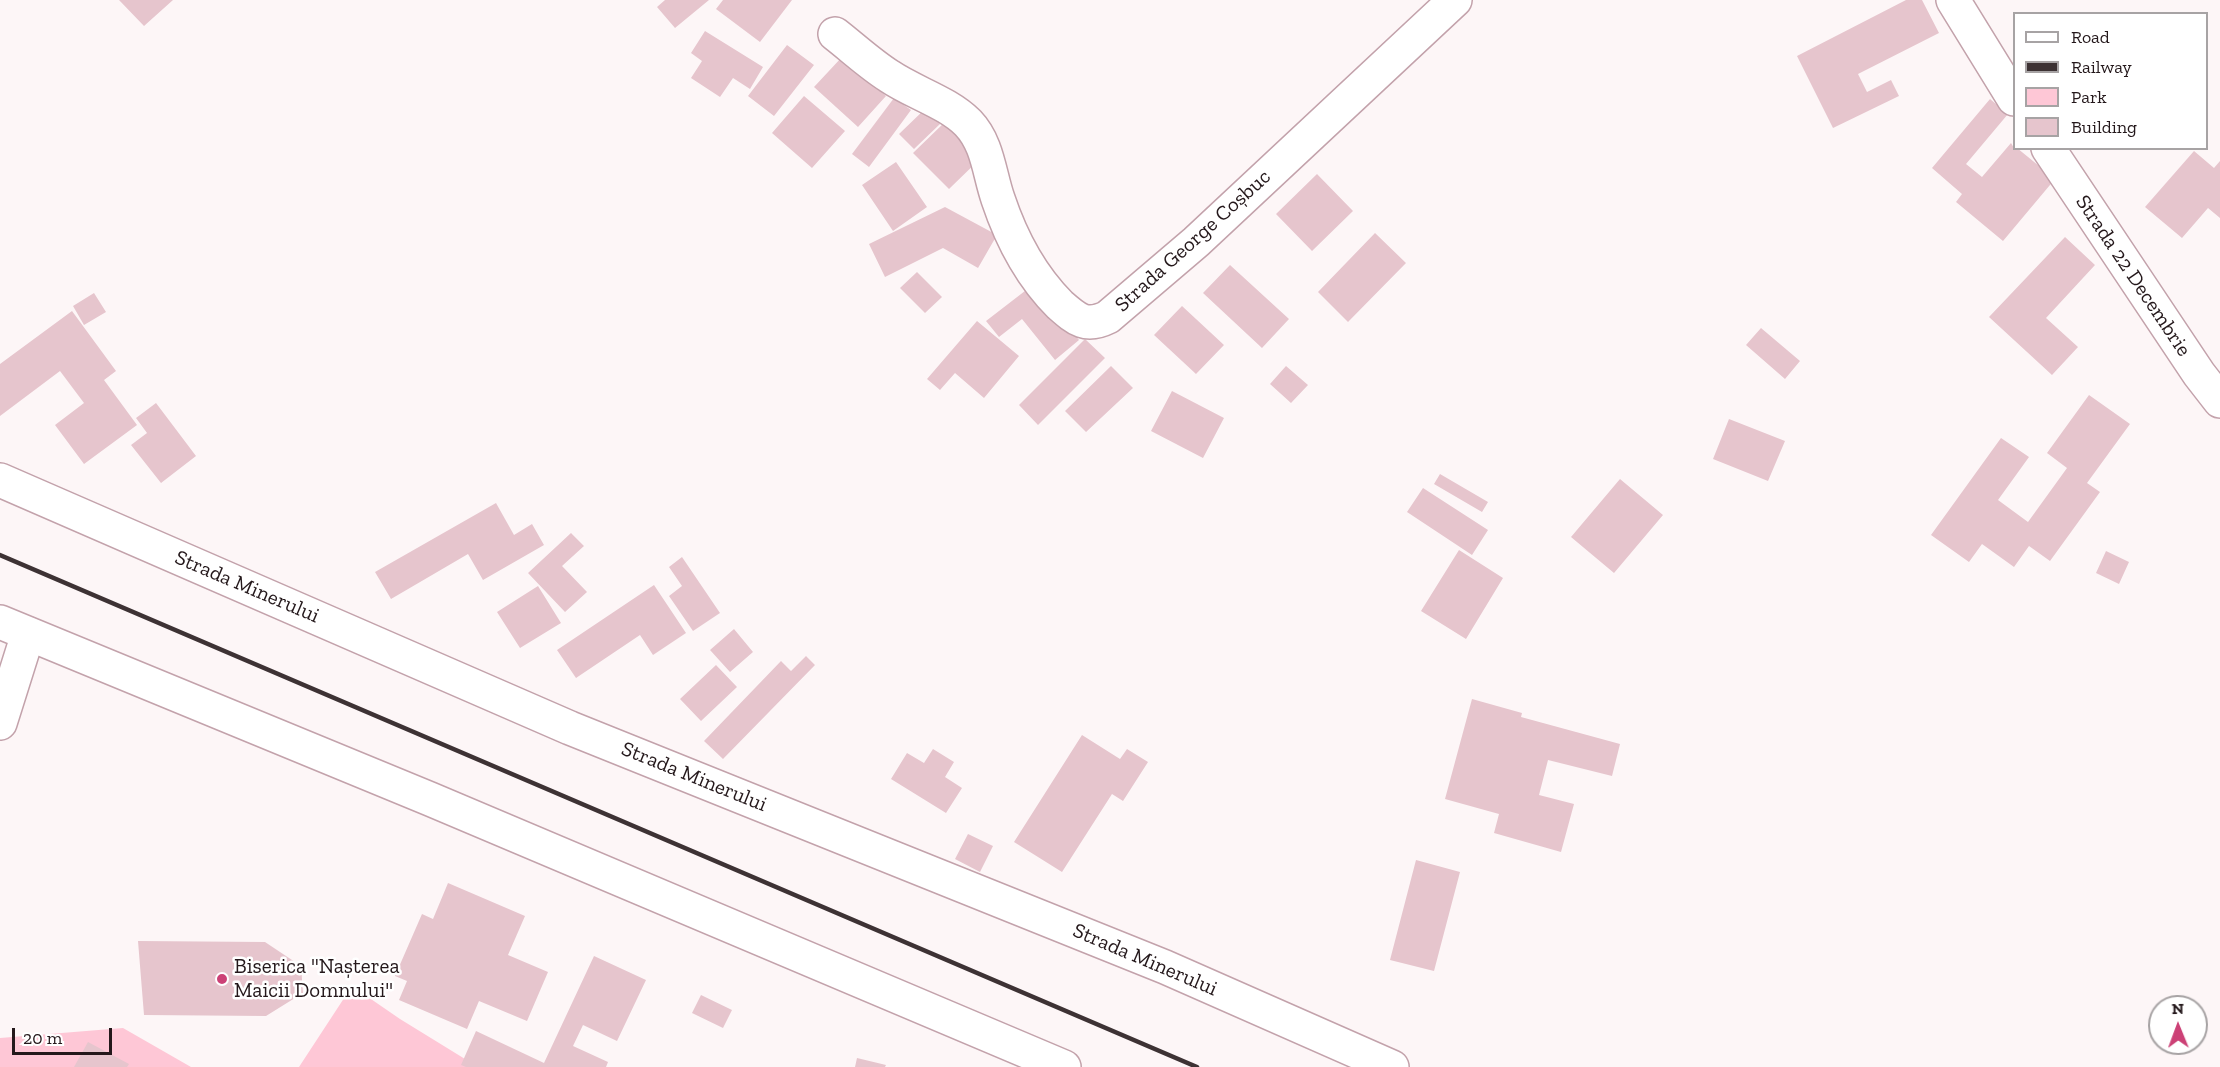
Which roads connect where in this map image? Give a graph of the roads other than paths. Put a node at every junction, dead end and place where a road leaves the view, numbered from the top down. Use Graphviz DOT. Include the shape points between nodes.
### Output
graph roads {
  1 [pos="1455,0"];
  2 [pos="1953,0"];
  3 [pos="835,34"];
  4 [pos="2013,97"];
  5 [pos="2049,150"];
  6 [pos="2220,401"];
  7 [pos="0,480"];
  8 [pos="14,628"];
  9 [pos="0,723"];
  10 [pos="1064,1067"];
  11 [pos="1392,1067"];
  1 -- 3 [label="street, Strada George Coșbuc" via="1196,242 1097,323 1072,316 1028,266 998,200 976,133 943,106 888,76"];
  2 -- 4 [label="street"];
  5 -- 6 [label="street, Strada 22 Decembrie"];
  7 -- 11 [label="street, Strada Minerului" via="570,728 1165,967"];
  8 -- 9 [label="street"];
  8 -- 10 [label="street"];
}
